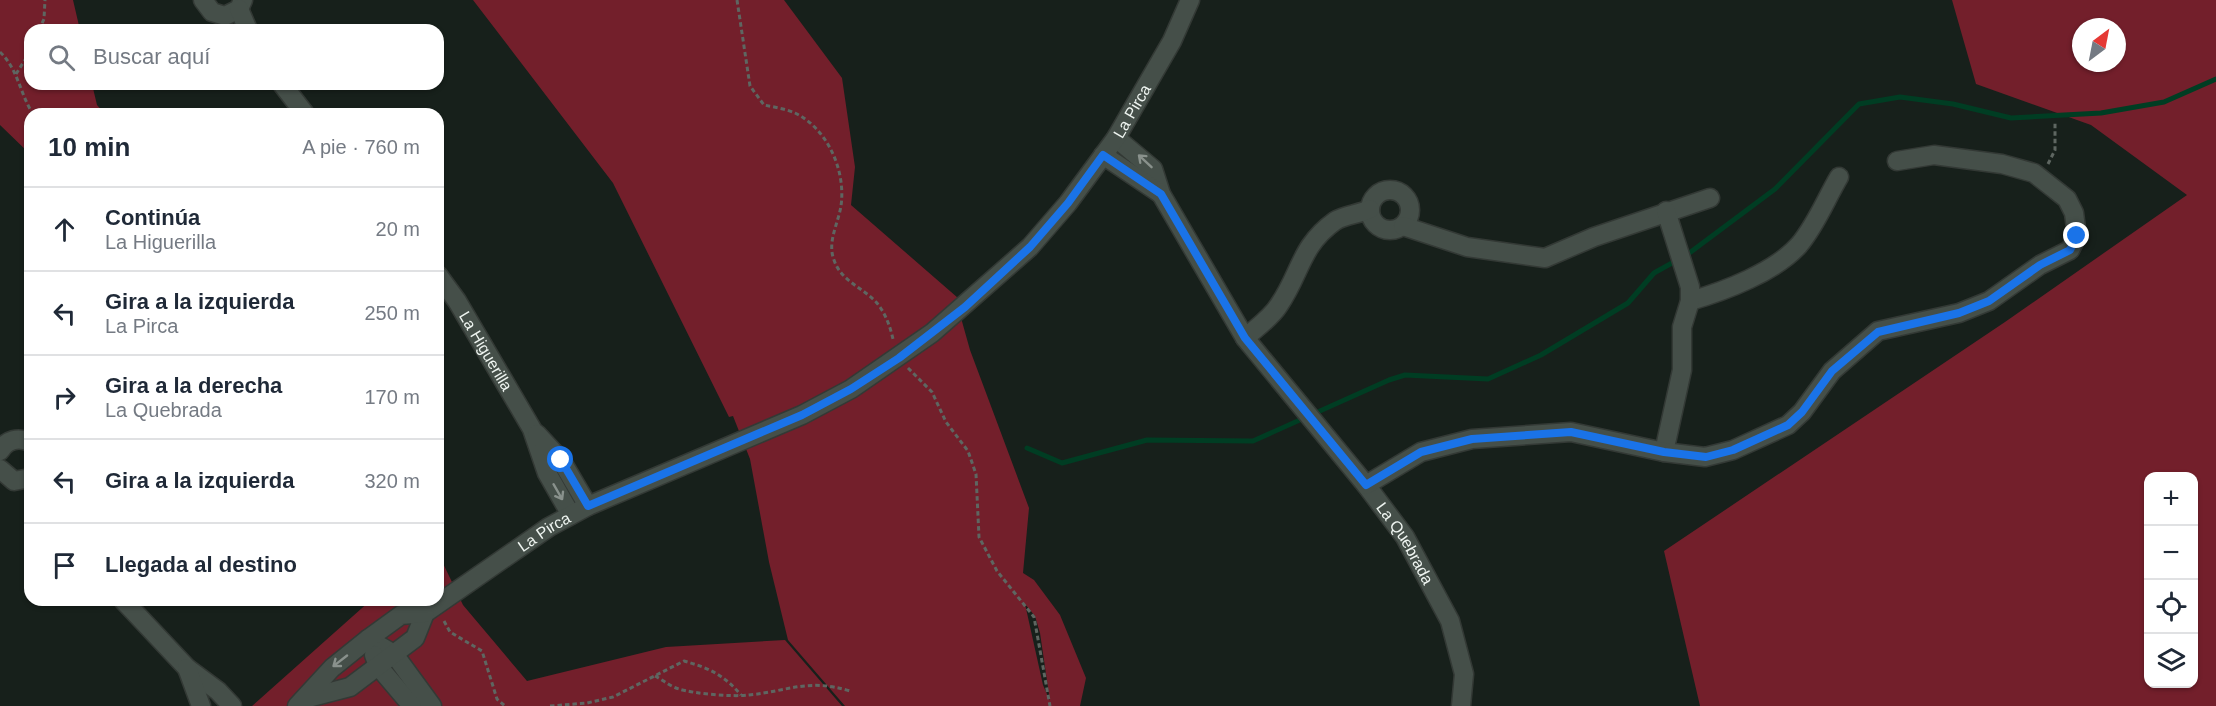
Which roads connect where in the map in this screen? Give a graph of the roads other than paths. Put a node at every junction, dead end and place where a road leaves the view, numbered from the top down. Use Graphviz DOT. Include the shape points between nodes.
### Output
graph roads {
  1 [pos="203,0"];
  2 [pos="1190,0"];
  3 [pos="241,4"];
  4 [pos="246,24"];
  5 [pos="287,90"];
  6 [pos="300,108"];
  7 [pos="1116,138"];
  8 [pos="1103,155"];
  9 [pos="1897,161"];
  10 [pos="1839,177"];
  11 [pos="1161,194"];
  12 [pos="1710,198"];
  13 [pos="1370,209"];
  14 [pos="1666,211"];
  15 [pos="1403,226"];
  16 [pos="444,283"];
  17 [pos="1690,301"];
  18 [pos="1245,338"];
  19 [pos="532,429"];
  20 [pos="24,441"];
  21 [pos="0,451"];
  22 [pos="1664,452"];
  23 [pos="0,469"];
  24 [pos="24,484"];
  25 [pos="1366,485"];
  26 [pos="588,506"];
  27 [pos="571,515"];
  28 [pos="444,599"];
  29 [pos="129,606"];
  30 [pos="434,606"];
  31 [pos="430,609"];
  32 [pos="368,639"];
  33 [pos="394,654"];
  34 [pos="378,666"];
  35 [pos="187,668"];
  36 [pos="303,702"];
  37 [pos="201,706"];
  38 [pos="232,706"];
  39 [pos="412,706"];
  40 [pos="432,706"];
  41 [pos="1461,706"];
  1 -- 3 [label="street" via="218,15 232,14"];
  2 -- 7 [label="street, La Pirca" via="1172,41"];
  3 -- 4 [label="street"];
  5 -- 6 [label="street"];
  7 -- 8 [label="street, La Pirca"];
  11 -- 7 [label="street, La Quebrada, one-way" via="1153,169"];
  8 -- 11 [label="street, La Quebrada"];
  8 -- 26 [label="street, La Pirca" via="1030,247 965,307 899,358 802,415"];
  9 -- 22 [label="street" via="1934,155 2002,164 2034,173 2067,199 2074,213 2077,236 2070,250 2040,265 1989,301 1959,313 1878,332 1832,371 1788,425 1733,450 1706,457"];
  10 -- 17 [label="street" via="1814,223 1786,257 1739,285"];
  11 -- 18 [label="street, La Quebrada"];
  12 -- 14 [label="street"];
  13 -- 15 [label="street" via="1372,219 1382,228"];
  13 -- 15 [label="street" via="1384,191 1401,193 1410,207"];
  13 -- 18 [label="street" via="1338,219 1320,234 1305,251 1277,308"];
  14 -- 15 [label="street" via="1545,258 1467,247"];
  14 -- 17 [label="street" via="1690,287"];
  16 -- 19 [label="street, La Higuerilla"];
  17 -- 22 [label="street" via="1682,327 1682,370"];
  18 -- 25 [label="street, La Quebrada"];
  19 -- 26 [label="street, La Higuerilla" via="561,460"];
  19 -- 27 [label="street, La Higuerilla, one-way" via="547,473"];
  20 -- 21 [label="street" via="15,439"];
  22 -- 25 [label="street" via="1571,432 1472,439 1421,452"];
  23 -- 24 [label="street" via="10,479"];
  25 -- 41 [label="street, La Quebrada" via="1405,537 1450,621 1464,675"];
  26 -- 27 [label="street, La Pirca"];
  27 -- 28 [label="street, La Pirca"];
  29 -- 35 [label="street"];
  30 -- 31 [label="street, La Pirca"];
  31 -- 32 [label="street, La Pirca" via="401,615"];
  31 -- 33 [label="street, La Pirca" via="415,638"];
  32 -- 33 [label="street"];
  32 -- 34 [label="street"];
  32 -- 36 [label="street, La Pirca, one-way" via="332,668"];
  33 -- 34 [label="street, La Pirca"];
  33 -- 40 [label="street"];
  34 -- 36 [label="street, La Pirca" via="350,687"];
  34 -- 39 [label="street"];
  35 -- 37 [label="street"];
  35 -- 38 [label="street"];
}
